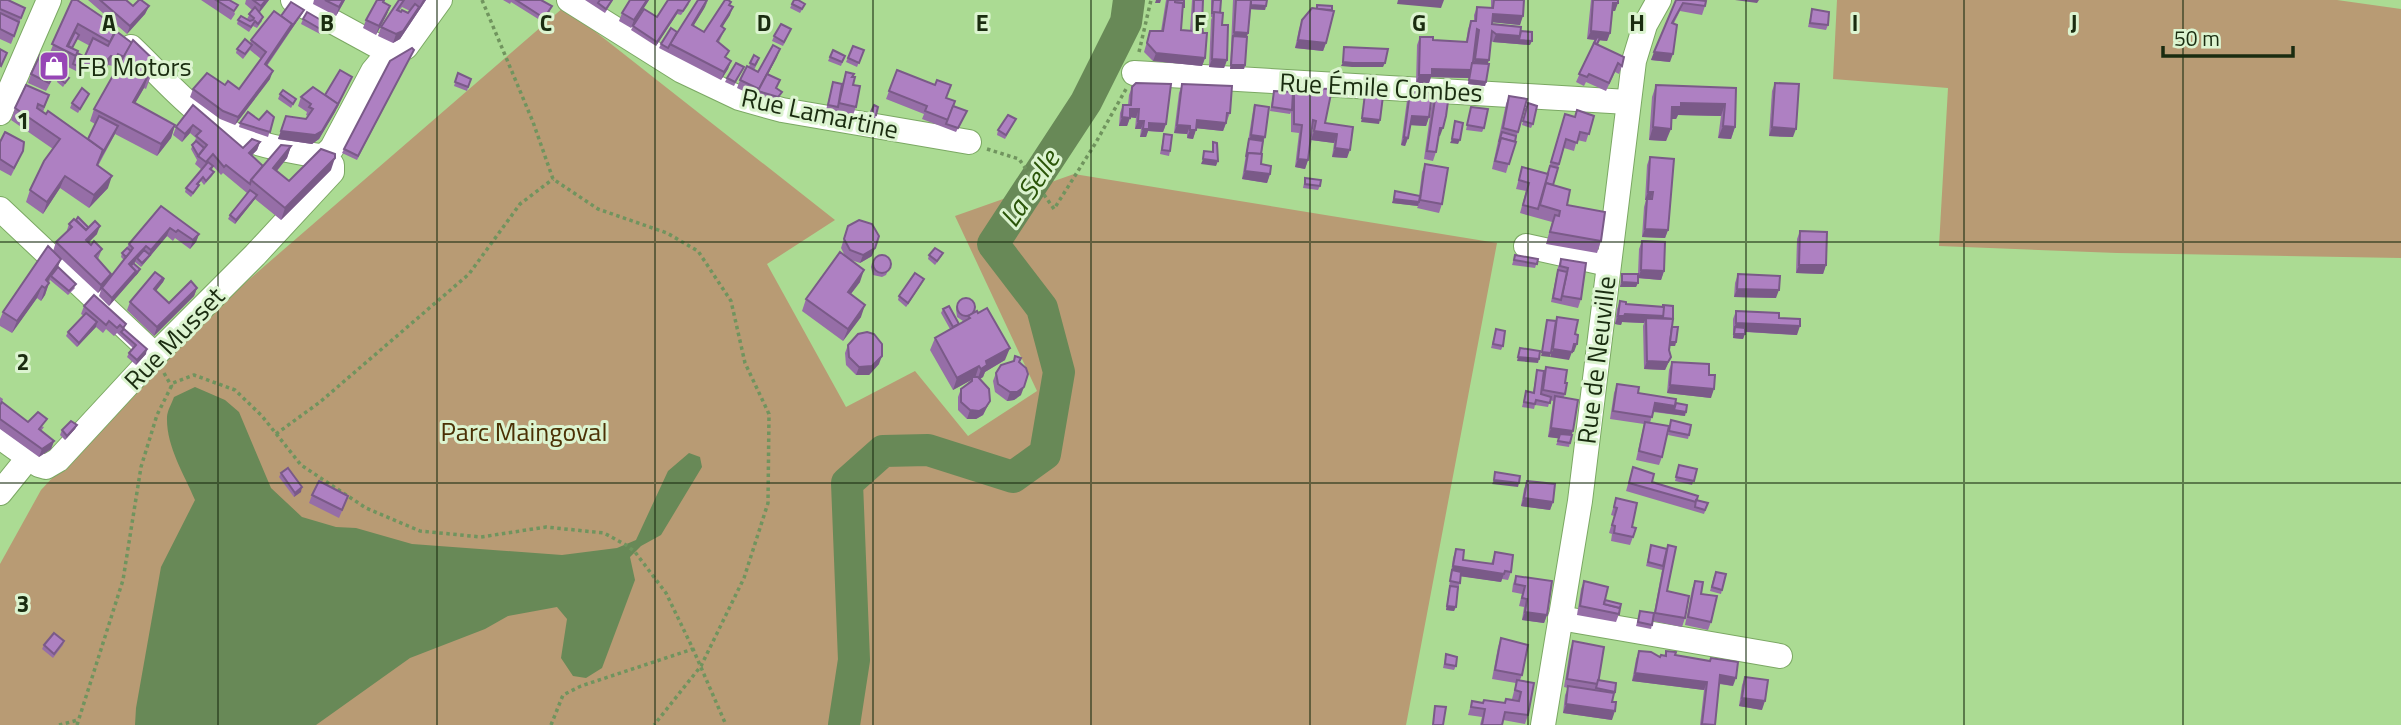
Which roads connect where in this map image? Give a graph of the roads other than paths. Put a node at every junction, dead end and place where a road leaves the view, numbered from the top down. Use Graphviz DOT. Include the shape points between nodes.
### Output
graph roads {
  1 [pos="49,0"];
  2 [pos="293,0"];
  3 [pos="440,0"];
  4 [pos="569,0"];
  5 [pos="1660,0"];
  6 [pos="112,30"];
  7 [pos="392,54"];
  8 [pos="1134,73"];
  9 [pos="1628,102"];
  10 [pos="0,113"];
  11 [pos="969,142"];
  12 [pos="325,155"];
  13 [pos="0,209"];
  14 [pos="1525,246"];
  15 [pos="1608,264"];
  16 [pos="155,355"];
  17 [pos="0,437"];
  18 [pos="29,457"];
  19 [pos="0,493"];
  20 [pos="1560,618"];
  21 [pos="1780,656"];
  22 [pos="1543,725"];
  1 -- 10 [label="street"];
  2 -- 7 [label="street"];
  3 -- 7 [label="street" via="406,47"];
  4 -- 11 [label="street, Rue Lamartine" via="682,71 740,98 782,110"];
  5 -- 9 [label="street, Rue de Neuville" via="1637,49"];
  6 -- 12 [label="street" via="195,109 228,131 276,148"];
  7 -- 12 [label="street" via="373,71"];
  8 -- 9 [label="street, Rue Émile Combes"];
  9 -- 15 [label="street, Rue de Neuville"];
  12 -- 16 [label="street, Rue Musset" via="332,172"];
  13 -- 16 [label="street"];
  14 -- 15 [label="street"];
  15 -- 20 [label="street, Rue de Neuville" via="1580,501"];
  16 -- 18 [label="street, Rue Musset" via="51,465 39,465"];
  17 -- 18 [label="street"];
  18 -- 19 [label="street"];
  20 -- 21 [label="street"];
  20 -- 22 [label="street, Rue de Neuville"];
}
